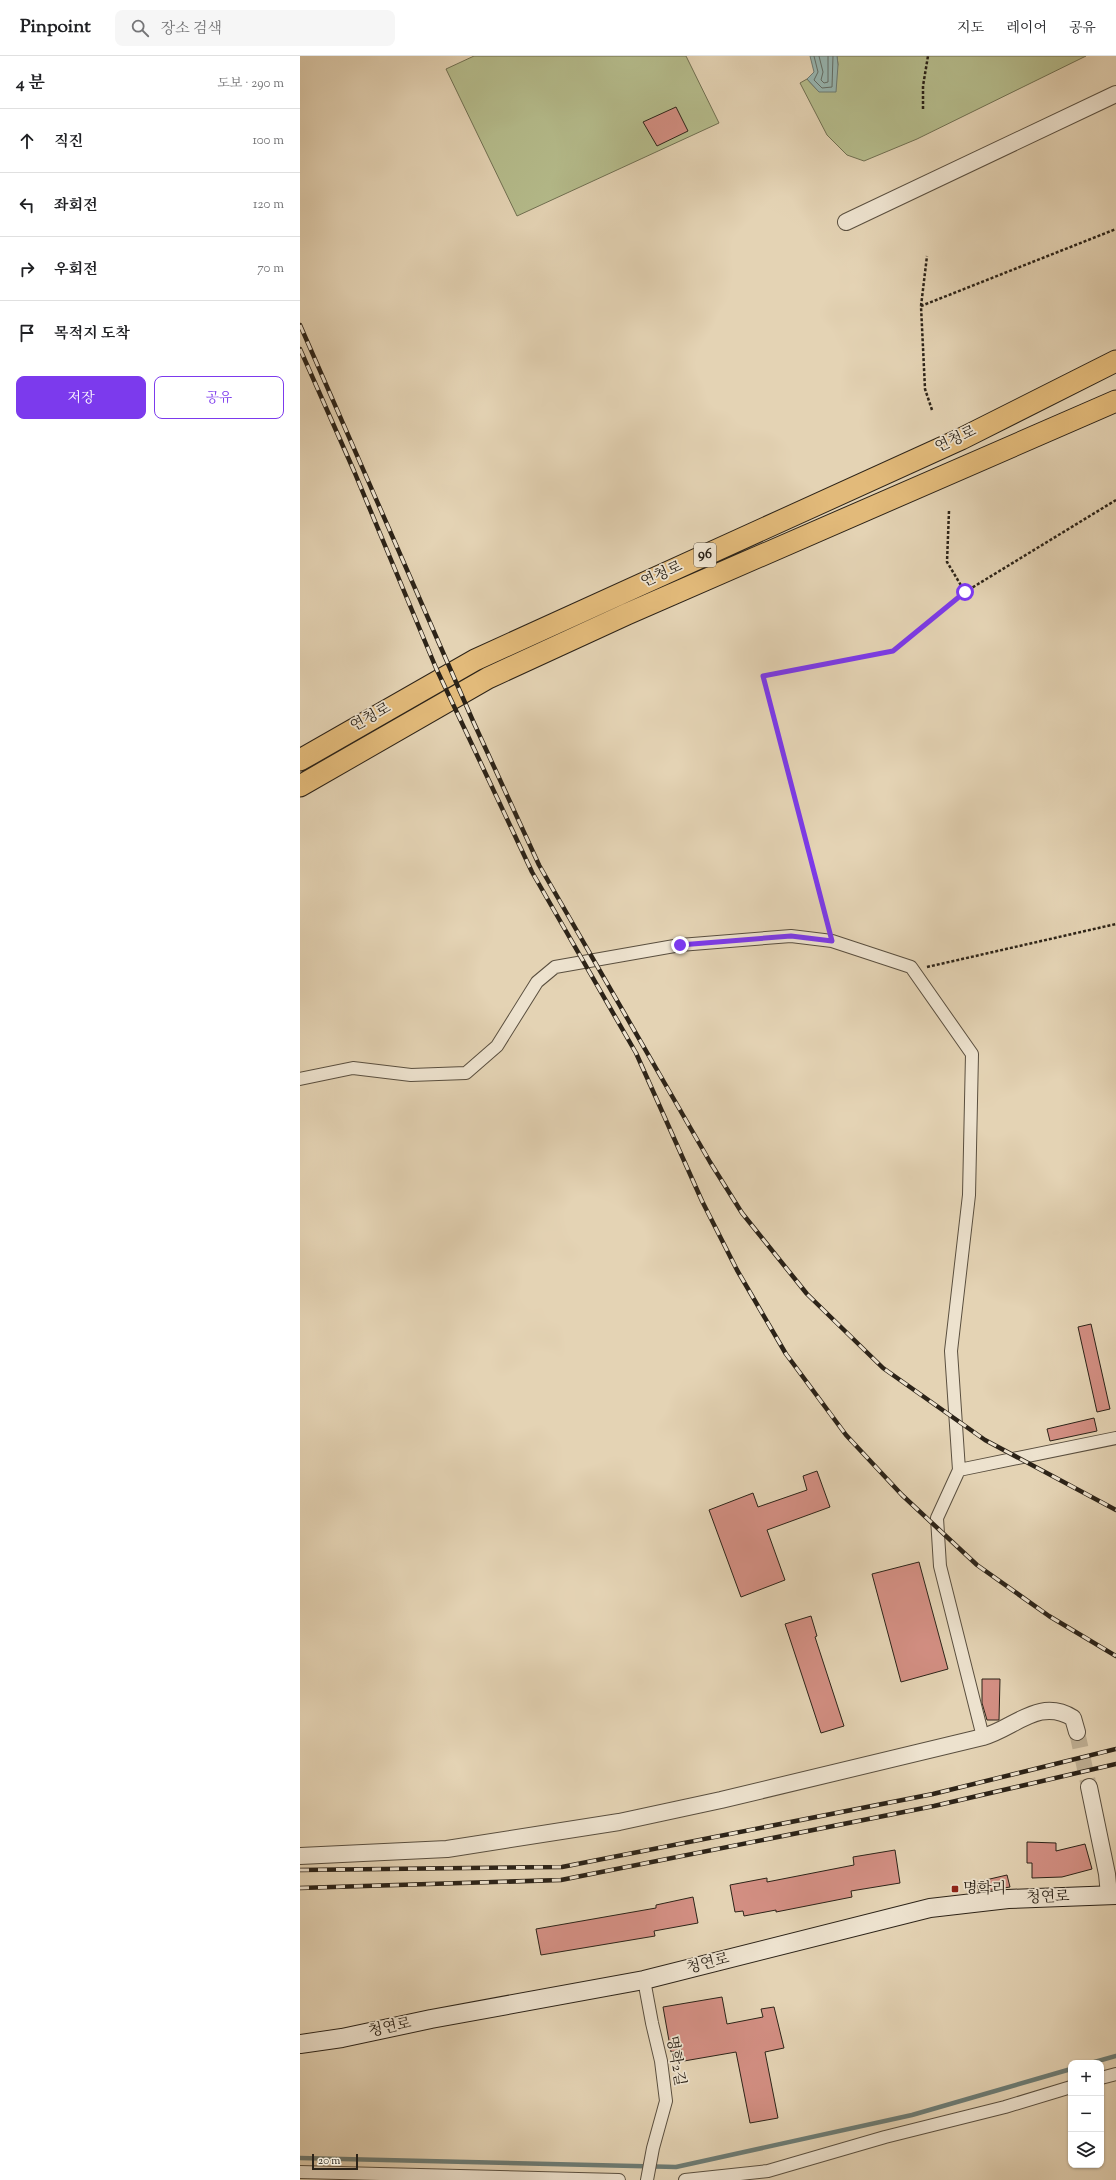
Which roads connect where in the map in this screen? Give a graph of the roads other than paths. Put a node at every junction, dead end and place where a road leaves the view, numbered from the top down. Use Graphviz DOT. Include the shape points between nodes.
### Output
graph roads {
  1 [pos="1116,94"];
  2 [pos="846,222"];
  3 [pos="1116,361"];
  4 [pos="1116,371"];
  5 [pos="1116,401"];
  6 [pos="961,439"];
  7 [pos="300,760"];
  8 [pos="300,786"];
  9 [pos="300,1079"];
  10 [pos="1116,1438"];
  11 [pos="959,1470"];
  12 [pos="1077,1732"];
  13 [pos="983,1737"];
  14 [pos="1089,1787"];
  15 [pos="300,1856"];
  16 [pos="1112,1895"];
  17 [pos="644,1980"];
  18 [pos="300,2044"];
  19 [pos="1116,2074"];
  20 [pos="1104,2077"];
  21 [pos="1068,2088"];
  22 [pos="300,2172"];
  23 [pos="648,2176"];
  24 [pos="619,2180"];
  25 [pos="685,2180"];
  1 -- 2 [label="street"];
  3 -- 6 [label="highway, 연청로 / 96"];
  4 -- 6 [label="highway"];
  5 -- 8 [label="highway, 연청로 / 96" via="628,614 488,678"];
  6 -- 7 [label="highway, 연청로 / 96" via="475,660"];
  9 -- 11 [label="street" via="353,1068 411,1075 466,1073 497,1046 536,982 555,967 680,945 791,936 832,941 911,967 972,1054 969,1195 951,1351"];
  10 -- 11 [label="street"];
  11 -- 13 [label="street" via="937,1518 940,1566"];
  12 -- 13 [label="street" via="1073,1718 1062,1712 1048,1710 1033,1713 996,1733"];
  13 -- 15 [label="street" via="619,1822 448,1849"];
  14 -- 16 [label="street"];
  16 -- 17 [label="main road, 청연로" via="1008,1899 930,1908"];
  17 -- 18 [label="main road, 청연로"];
  17 -- 23 [label="street, 명학2길" via="661,2060 666,2101"];
  19 -- 20 [label="street"];
  21 -- 25 [label="street" via="768,2171"];
  22 -- 24 [label="street"];
}
